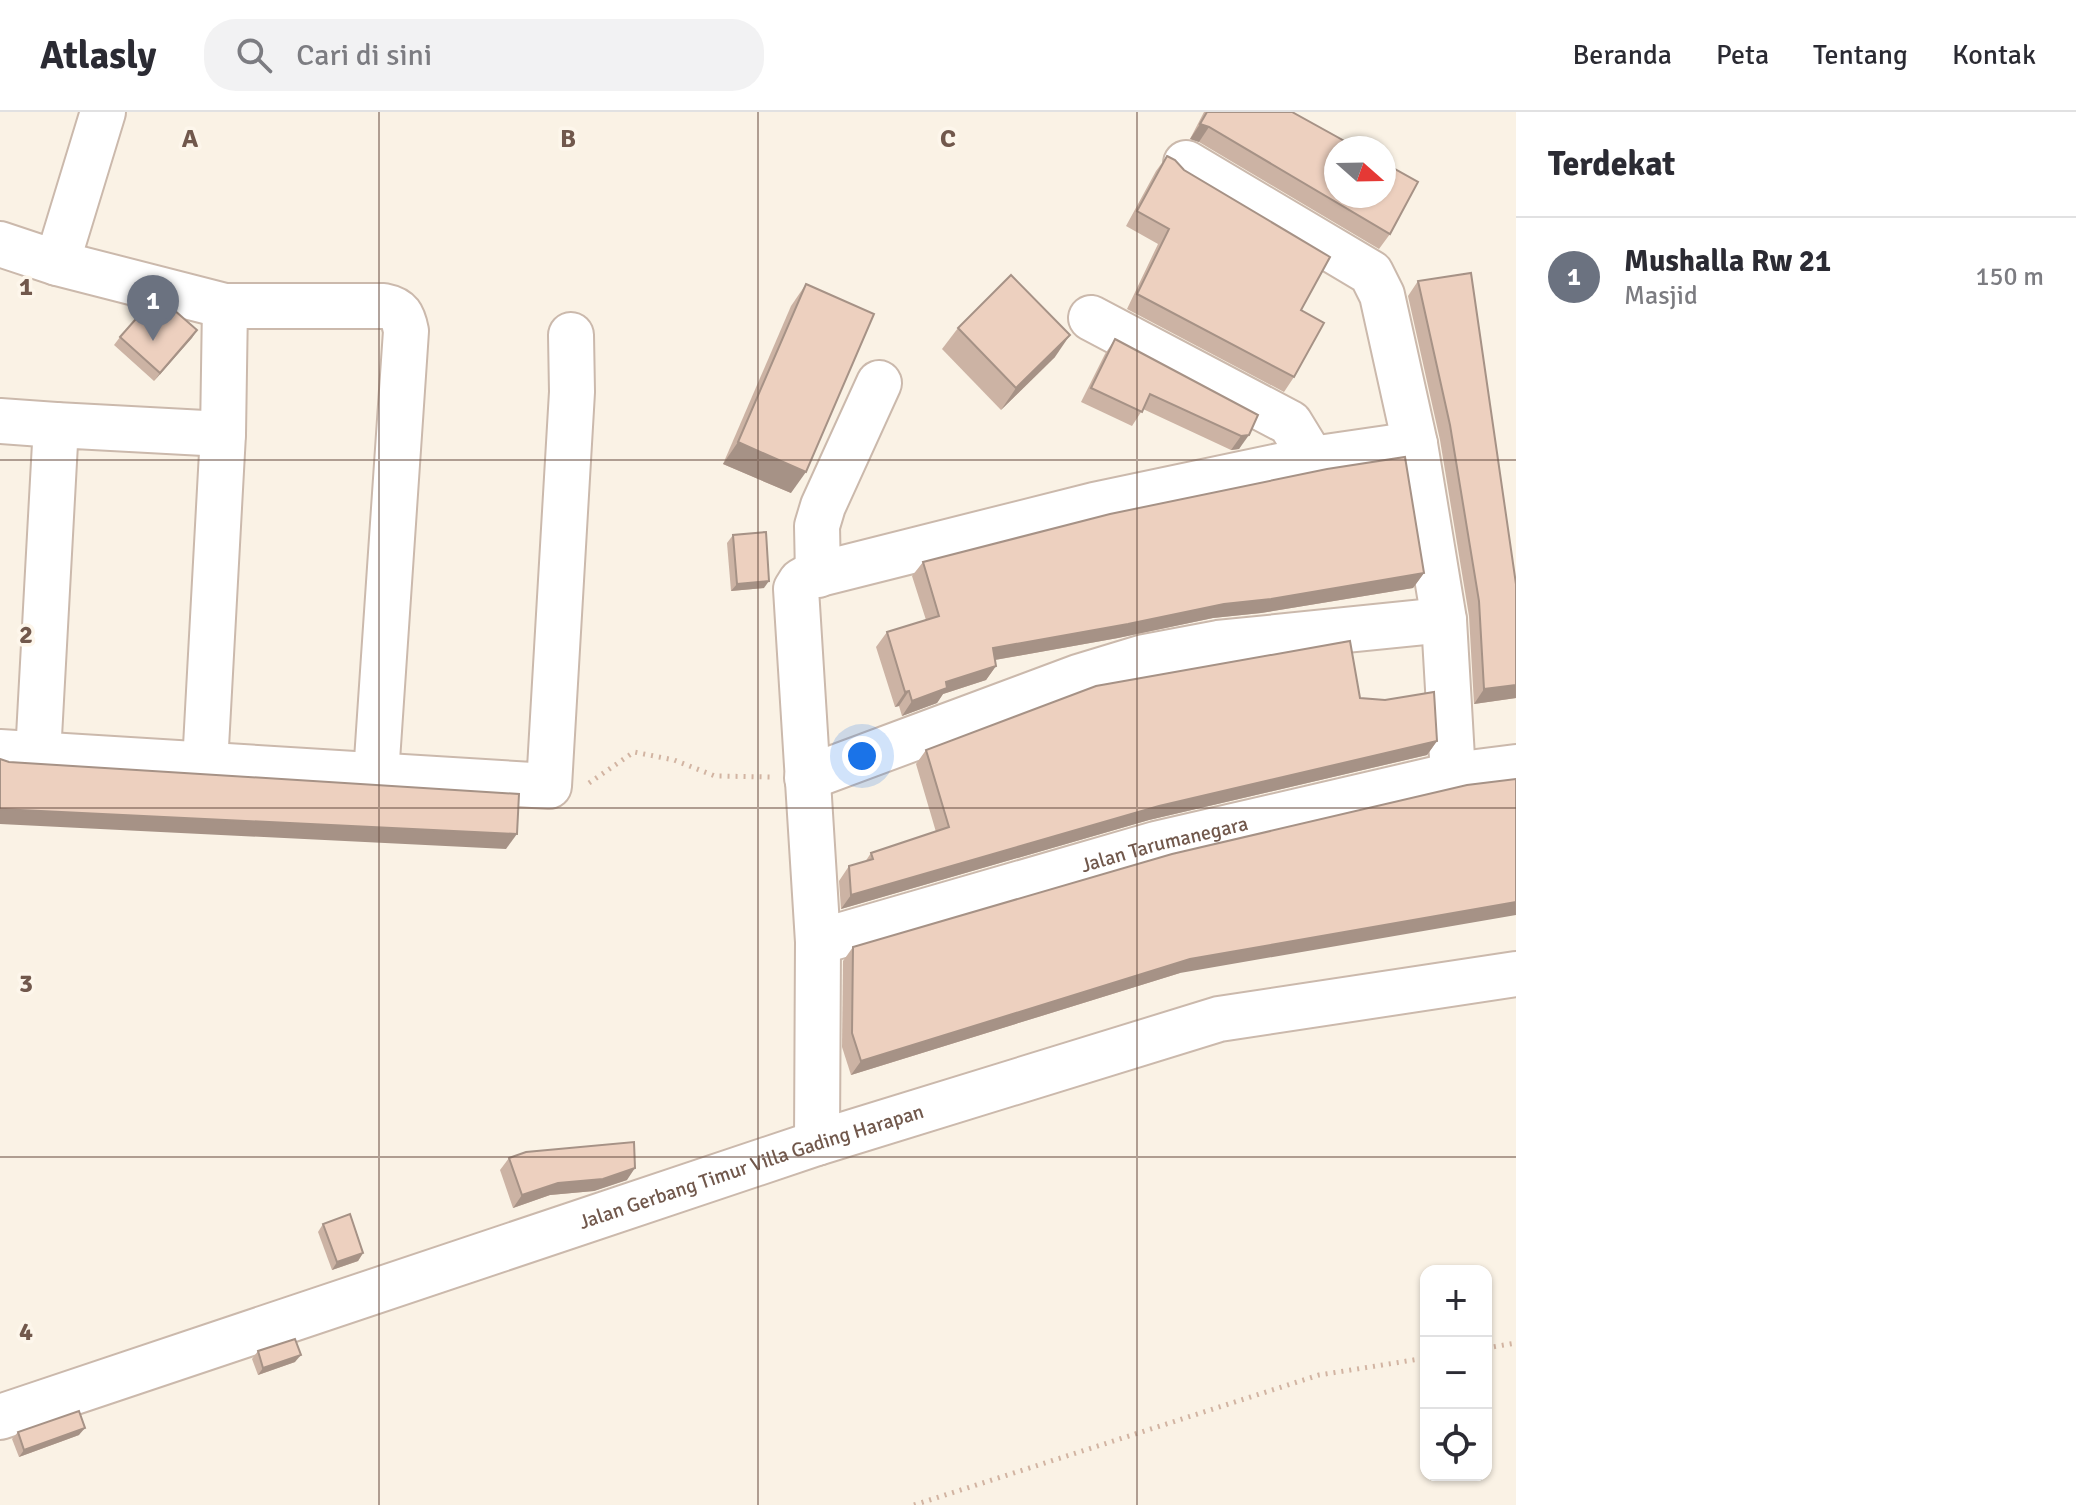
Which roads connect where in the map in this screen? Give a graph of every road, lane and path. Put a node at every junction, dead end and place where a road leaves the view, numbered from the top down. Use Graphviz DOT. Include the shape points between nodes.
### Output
graph roads {
  1 [pos="103,112"];
  2 [pos="1186,163"];
  3 [pos="0,244"];
  4 [pos="57,263"];
  5 [pos="225,306"];
  6 [pos="1091,318"];
  7 [pos="571,335"];
  8 [pos="879,383"];
  9 [pos="0,421"];
  10 [pos="56,425"];
  11 [pos="223,434"];
  12 [pos="1415,444"];
  13 [pos="1312,459"];
  14 [pos="818,575"];
  15 [pos="1444,620"];
  16 [pos="19,754"];
  17 [pos="205,765"];
  18 [pos="1516,767"];
  19 [pos="376,775"];
  20 [pos="1453,775"];
  21 [pos="807,778"];
  22 [pos="549,786"];
  23 [pos="818,942"];
  24 [pos="1516,974"];
  25 [pos="817,1143"];
  26 [pos="1516,1343"];
  27 [pos="1492,1347"];
  28 [pos="1420,1359"];
  29 [pos="0,1417"];
  30 [pos="914,1505"];
  1 -- 4 [label="street"];
  2 -- 12 [label="street" via="1371,273 1382,295"];
  3 -- 4 [label="street"];
  4 -- 5 [label="street"];
  5 -- 11 [label="street"];
  5 -- 19 [label="street" via="384,306 400,312 404,320"];
  6 -- 13 [label="street" via="1290,423"];
  7 -- 22 [label="street"];
  8 -- 14 [label="street" via="823,506 817,526"];
  9 -- 10 [label="street"];
  10 -- 11 [label="street"];
  10 -- 16 [label="street"];
  11 -- 17 [label="street"];
  12 -- 13 [label="street"];
  12 -- 15 [label="street"];
  13 -- 14 [label="street" via="1094,505"];
  14 -- 21 [label="street" via="801,581 796,589"];
  15 -- 20 [label="street"];
  15 -- 21 [label="street" via="1218,643 1144,657"];
  16 -- 17 [label="street"];
  17 -- 19 [label="street"];
  18 -- 20 [label="street, Jalan Tarumanegara"];
  19 -- 22 [label="street"];
  20 -- 23 [label="street, Jalan Tarumanegara" via="1156,844"];
  21 -- 22 [label="path" via="715,776 634,752 584,787"];
  21 -- 23 [label="street"];
  23 -- 25 [label="street"];
  24 -- 25 [label="street, Jalan Gerbang Timur Villa Gading Harapan" via="1219,1019"];
  25 -- 29 [label="street, Jalan Gerbang Timur Villa Gading Harapan"];
  26 -- 27 [label="path"];
  28 -- 30 [label="path" via="1319,1375"];
}
